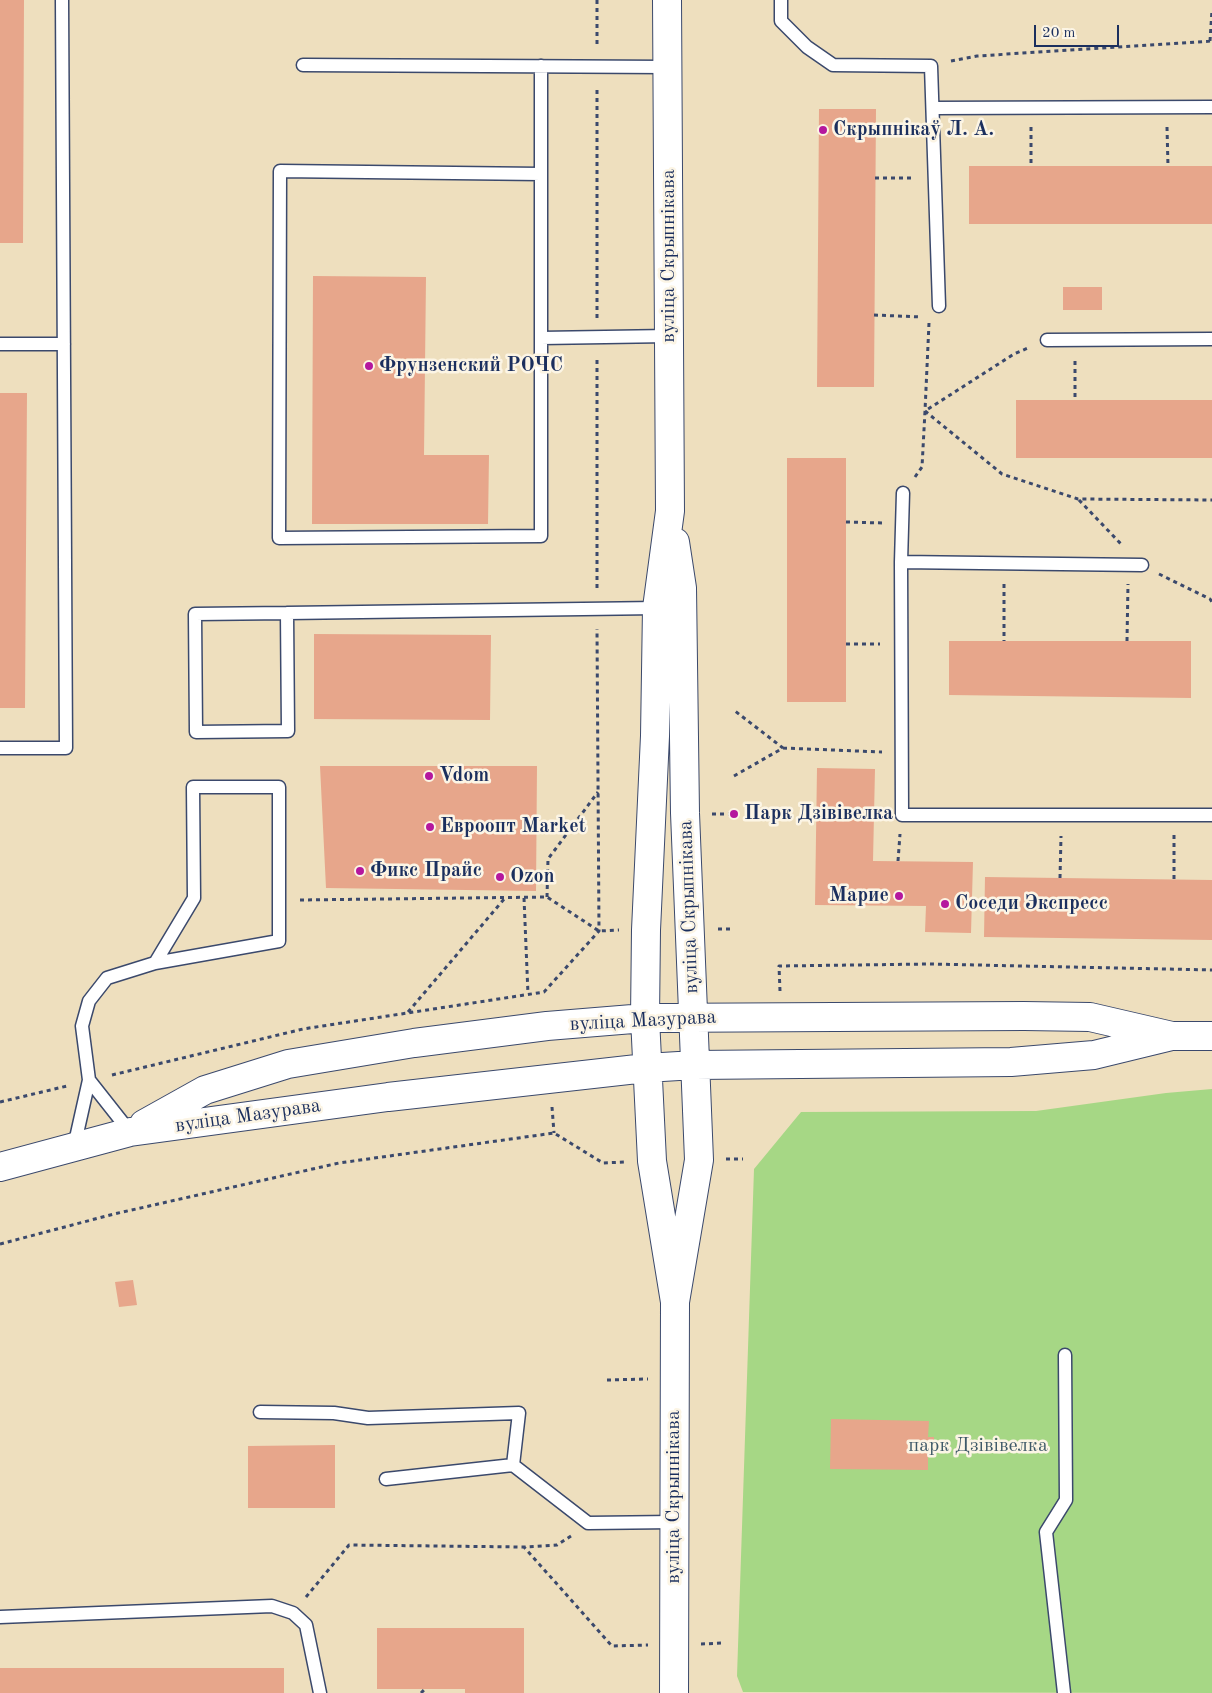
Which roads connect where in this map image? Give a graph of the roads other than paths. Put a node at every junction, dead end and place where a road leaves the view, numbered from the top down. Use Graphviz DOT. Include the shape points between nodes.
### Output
graph roads {
  1 [pos="62,0"];
  2 [pos="667,0"];
  3 [pos="781,0"];
  4 [pos="303,65"];
  5 [pos="542,66"];
  6 [pos="668,67"];
  7 [pos="1212,107"];
  8 [pos="933,108"];
  9 [pos="542,174"];
  10 [pos="939,306"];
  11 [pos="669,336"];
  12 [pos="542,338"];
  13 [pos="1212,339"];
  14 [pos="1047,340"];
  15 [pos="0,344"];
  16 [pos="64,344"];
  17 [pos="903,493"];
  18 [pos="670,511"];
  19 [pos="901,562"];
  20 [pos="1142,565"];
  21 [pos="657,608"];
  22 [pos="287,613"];
  23 [pos="0,748"];
  24 [pos="1212,815"];
  25 [pos="155,963"];
  26 [pos="694,1017"];
  27 [pos="645,1018"];
  28 [pos="1172,1036"];
  29 [pos="1212,1036"];
  30 [pos="695,1065"];
  31 [pos="646,1068"];
  32 [pos="89,1080"];
  33 [pos="130,1132"];
  34 [pos="74,1147"];
  35 [pos="0,1167"];
  36 [pos="675,1302"];
  37 [pos="1066,1355"];
  38 [pos="260,1412"];
  39 [pos="513,1466"];
  40 [pos="386,1479"];
  41 [pos="674,1522"];
  42 [pos="0,1617"];
  43 [pos="320,1693"];
  44 [pos="674,1693"];
  45 [pos="1064,1693"];
  1 -- 16 [label="lane"];
  2 -- 6 [label="main road, вуліца Скрыпнікава"];
  3 -- 8 [label="lane" via="781,21 807,47 833,65 931,66"];
  4 -- 5 [label="lane"];
  5 -- 6 [label="lane"];
  5 -- 9 [label="lane"];
  6 -- 11 [label="main road, вуліца Скрыпнікава"];
  7 -- 8 [label="lane"];
  8 -- 10 [label="lane"];
  9 -- 12 [label="lane"];
  9 -- 12 [label="lane" via="280,170 279,538 542,536"];
  11 -- 12 [label="lane"];
  11 -- 18 [label="main road, вуліца Скрыпнікава"];
  13 -- 14 [label="lane"];
  15 -- 16 [label="lane"];
  16 -- 23 [label="lane" via="66,748"];
  17 -- 19 [label="lane"];
  18 -- 21 [label="main road, вуліца Скрыпнікава"];
  18 -- 26 [label="main road, вуліца Скрыпнікава" via="682,588 685,813"];
  19 -- 20 [label="lane"];
  19 -- 24 [label="lane" via="902,815"];
  21 -- 22 [label="lane"];
  21 -- 27 [label="main road, вуліца Скрыпнікава"];
  22 -- 22 [label="lane" via="288,732 196,732 195,614"];
  25 -- 25 [label="lane" via="194,898 193,787 279,787 279,941"];
  25 -- 32 [label="lane" via="106,978 89,1002 82,1026"];
  26 -- 27 [label="main road, вуліца Мазурава"];
  26 -- 28 [label="main road, вуліца Мазурава" via="1090,1017"];
  26 -- 30 [label="main road, вуліца Скрыпнікава"];
  27 -- 31 [label="main road, вуліца Скрыпнікава"];
  27 -- 33 [label="main road, вуліца Мазурава" via="423,1041 288,1064 205,1090"];
  28 -- 29 [label="main road, вуліца Мазурава"];
  28 -- 30 [label="main road, вуліца Мазурава" via="1094,1055 1011,1062"];
  30 -- 31 [label="main road, вуліца Мазурава"];
  30 -- 36 [label="main road, вуліца Скрыпнікава" via="699,1160"];
  31 -- 33 [label="main road, вуліца Мазурава" via="388,1097"];
  31 -- 36 [label="main road, вуліца Скрыпнікава" via="652,1161"];
  32 -- 33 [label="lane"];
  32 -- 34 [label="lane"];
  33 -- 34 [label="main road, вуліца Мазурава"];
  34 -- 35 [label="main road, вуліца Мазурава"];
  36 -- 41 [label="main road, вуліца Скрыпнікава"];
  37 -- 45 [label="lane" via="1066,1500 1046,1532"];
  38 -- 39 [label="lane" via="334,1413 368,1418 518,1413"];
  39 -- 40 [label="lane"];
  39 -- 41 [label="lane" via="588,1523"];
  41 -- 44 [label="main road, вуліца Скрыпнікава"];
  42 -- 43 [label="lane" via="272,1606 293,1614 306,1625"];
}
